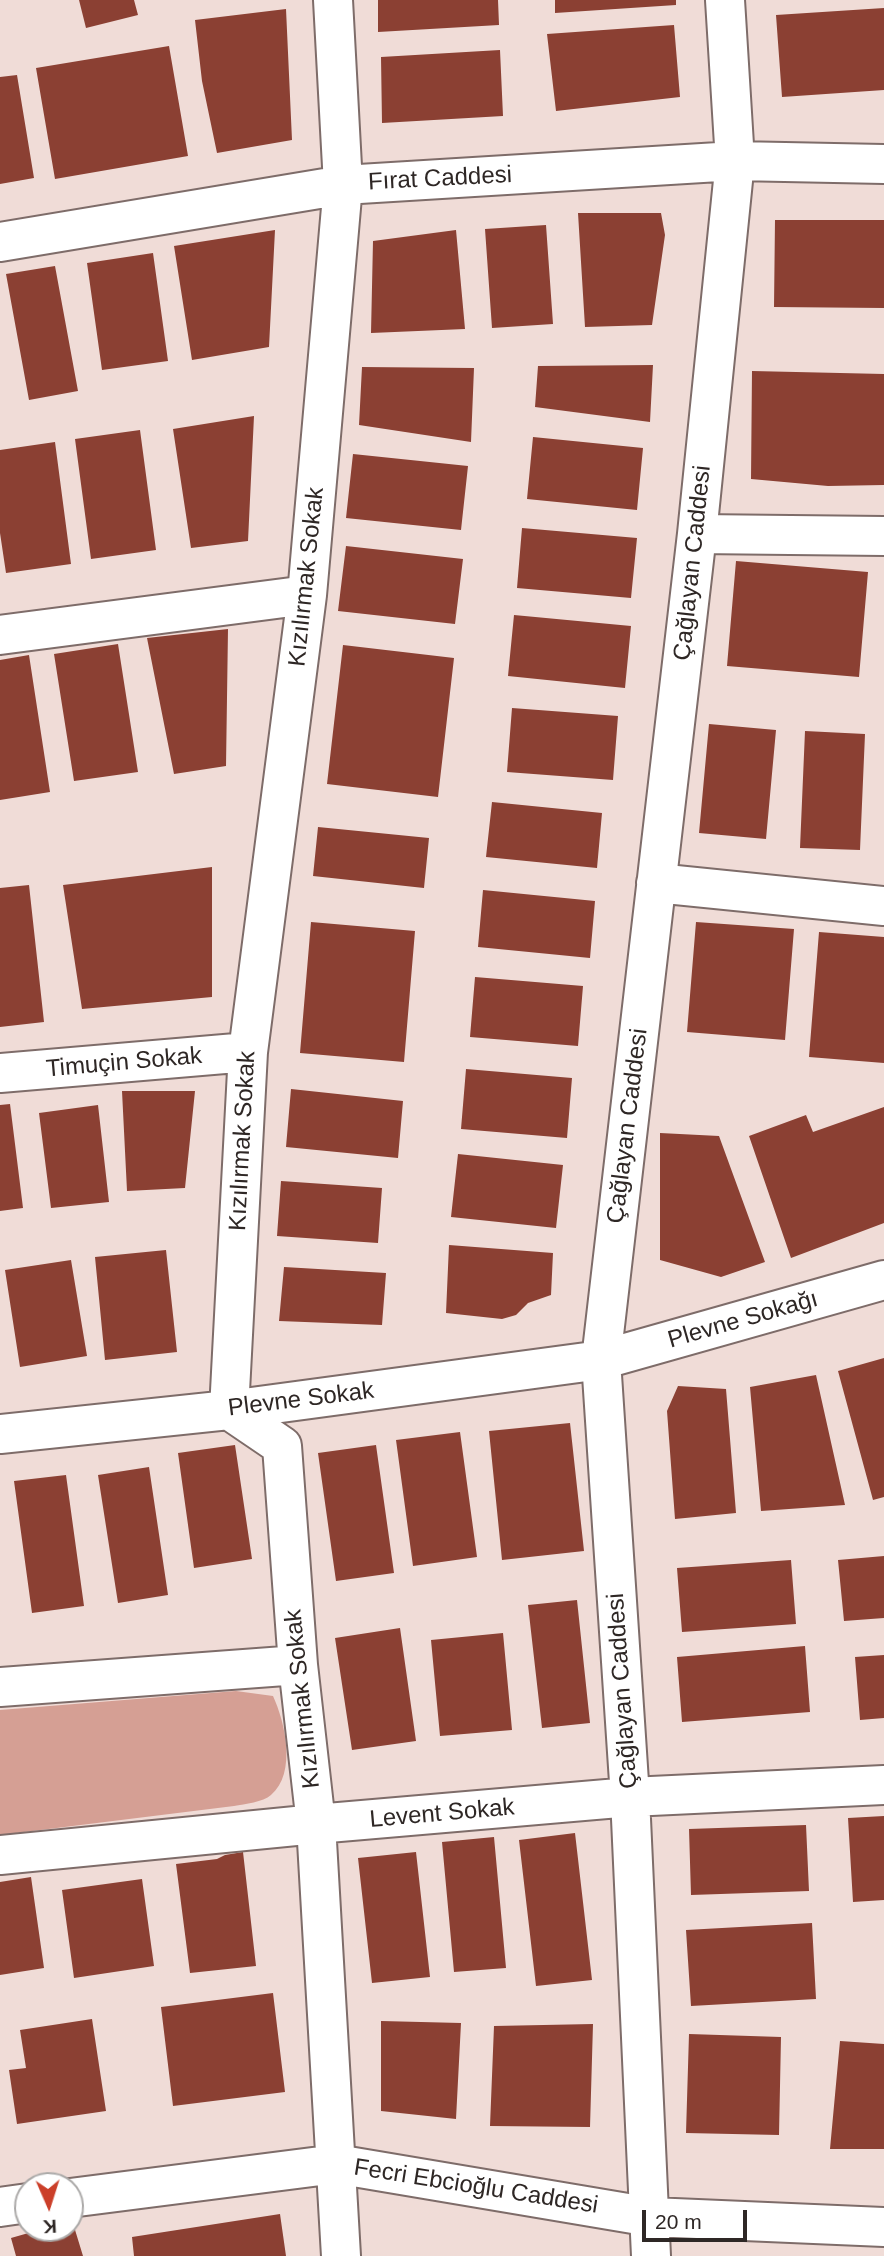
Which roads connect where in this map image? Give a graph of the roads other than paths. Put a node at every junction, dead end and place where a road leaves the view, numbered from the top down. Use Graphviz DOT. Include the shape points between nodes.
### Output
graph roads {
  1 [pos="334,0"];
  2 [pos="724,0"];
  3 [pos="735,161"];
  4 [pos="884,164"];
  5 [pos="343,185"];
  6 [pos="0,242"];
  7 [pos="697,534"];
  8 [pos="884,536"];
  9 [pos="307,594"];
  10 [pos="0,635"];
  11 [pos="656,883"];
  12 [pos="884,906"];
  13 [pos="248,1052"];
  14 [pos="0,1073"];
  15 [pos="884,1280"];
  16 [pos="601,1360"];
  17 [pos="229,1410"];
  18 [pos="0,1434"];
  19 [pos="298,1665"];
  20 [pos="0,1687"];
  21 [pos="884,1786"];
  22 [pos="630,1797"];
  23 [pos="316,1824"];
  24 [pos="0,1855"];
  25 [pos="336,2164"];
  26 [pos="84,2196"];
  27 [pos="650,2217"];
  28 [pos="884,2227"];
  29 [pos="341,2256"];
  30 [pos="651,2256"];
  1 -- 5 [label="street, Kızılırmak Sokak"];
  2 -- 3 [label="street, Çağlayan Caddesi"];
  3 -- 4 [label="street, Fırat Caddesi"];
  3 -- 5 [label="street, Fırat Caddesi"];
  3 -- 7 [label="street, Çağlayan Caddesi"];
  5 -- 6 [label="street, Fırat Caddesi"];
  5 -- 9 [label="street, Kızılırmak Sokak"];
  7 -- 8 [label="street"];
  7 -- 11 [label="street, Çağlayan Caddesi"];
  9 -- 10 [label="street"];
  9 -- 13 [label="street, Kızılırmak Sokak"];
  11 -- 12 [label="street"];
  11 -- 16 [label="street, Çağlayan Caddesi"];
  13 -- 14 [label="street, Timuçin Sokak"];
  13 -- 17 [label="street, Kızılırmak Sokak"];
  15 -- 16 [label="street, Plevne Sokağı"];
  16 -- 17 [label="street, Plevne Sokak"];
  16 -- 22 [label="street, Çağlayan Caddesi"];
  17 -- 18 [label="street, Plevne Sokak"];
  17 -- 19 [label="street, Kızılırmak Sokak" via="282,1446"];
  19 -- 20 [label="street"];
  19 -- 23 [label="street, Kızılırmak Sokak"];
  21 -- 22 [label="street, Levent Sokak"];
  22 -- 23 [label="street, Levent Sokak"];
  22 -- 27 [label="street, Çağlayan Caddesi"];
  23 -- 24 [label="street, Levent Sokak"];
  23 -- 25 [label="street, Kızılırmak Sokak"];
  25 -- 26 [label="street, Fecri Ebcioğlu Caddesi"];
  25 -- 27 [label="street, Fecri Ebcioğlu Caddesi"];
  25 -- 29 [label="street, Kızılırmak Sokak"];
  27 -- 28 [label="street, Fecri Ebcioğlu Caddesi"];
  27 -- 30 [label="street, Çağlayan Caddesi"];
}
